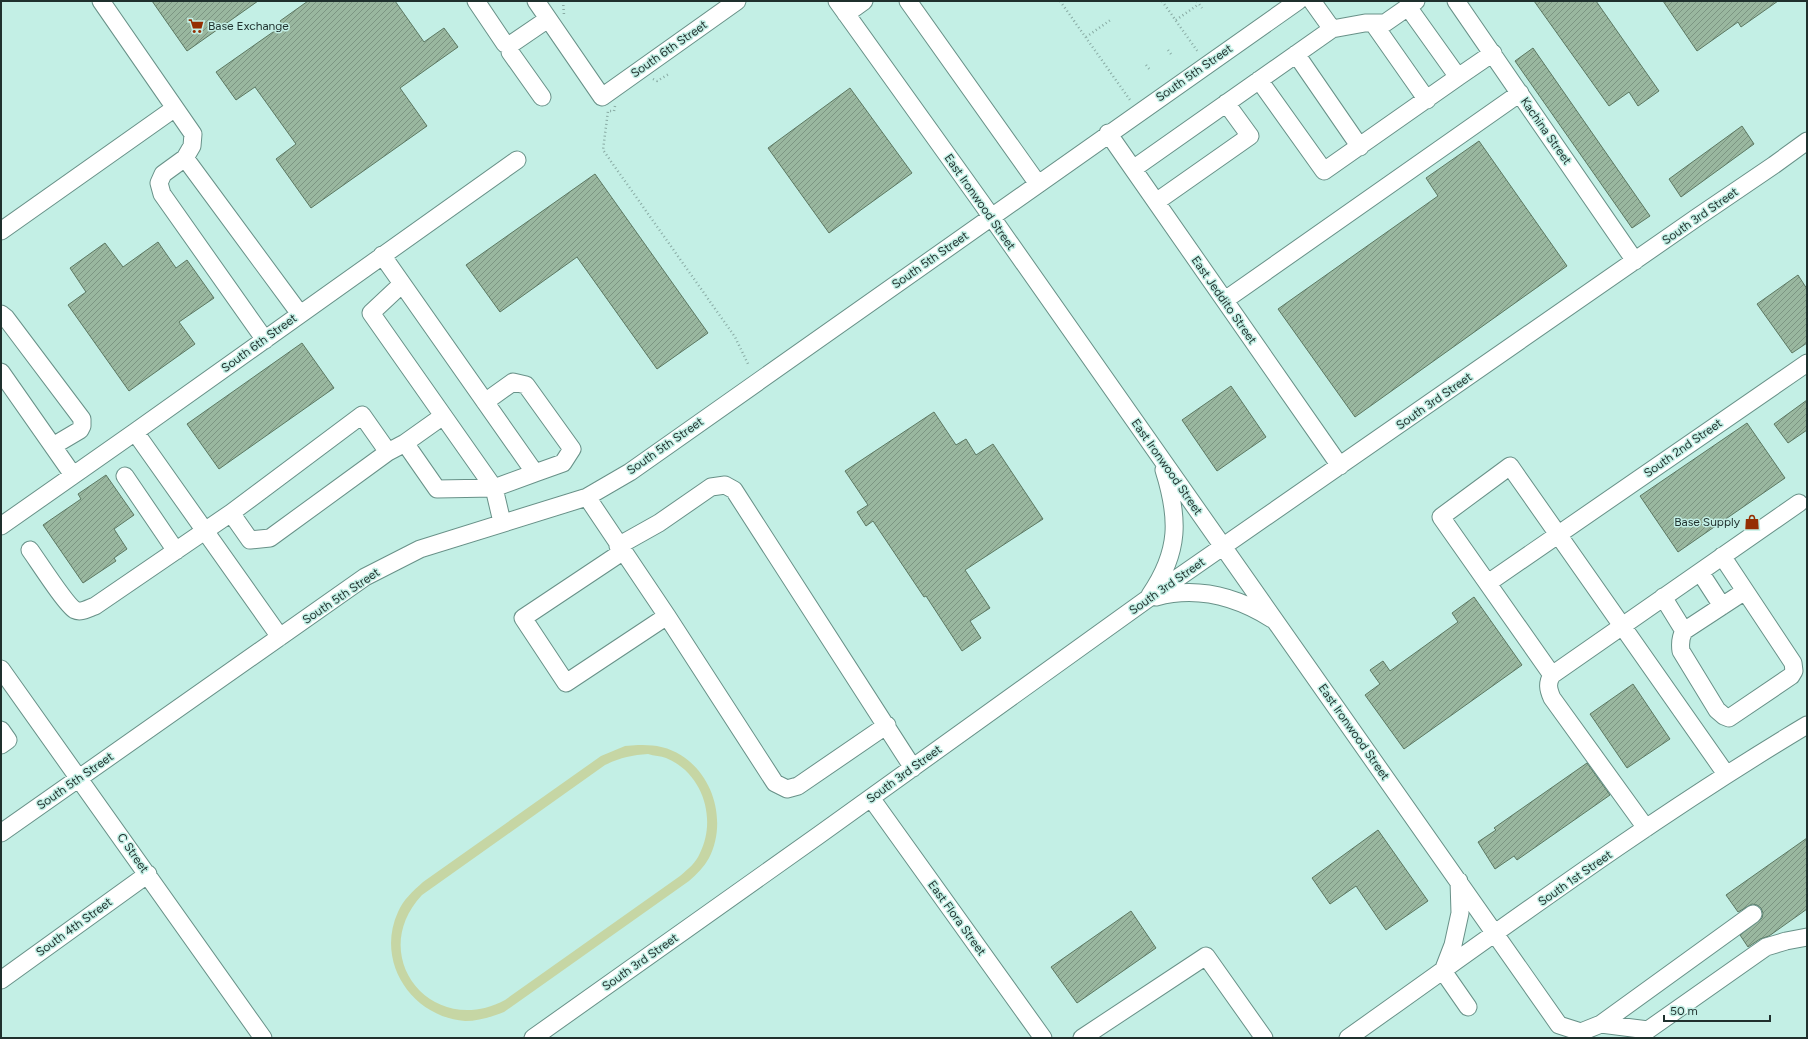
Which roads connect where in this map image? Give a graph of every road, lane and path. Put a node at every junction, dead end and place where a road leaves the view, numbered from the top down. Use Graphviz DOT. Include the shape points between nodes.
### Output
graph roads {
  1 [pos="101,1"];
  2 [pos="476,1"];
  3 [pos="536,1"];
  4 [pos="563,1"];
  5 [pos="737,1"];
  6 [pos="864,1"];
  7 [pos="908,1"];
  8 [pos="1060,1"];
  9 [pos="1162,1"];
  10 [pos="1197,1"];
  11 [pos="1298,1"];
  12 [pos="1312,1"];
  13 [pos="1456,1"];
  14 [pos="1199,4"];
  15 [pos="1412,4"];
  16 [pos="841,8"];
  17 [pos="1202,8"];
  18 [pos="556,18"];
  19 [pos="1112,19"];
  20 [pos="1176,20"];
  21 [pos="1373,23"];
  22 [pos="1332,29"];
  23 [pos="1086,37"];
  24 [pos="510,45"];
  25 [pos="1168,50"];
  26 [pos="1198,52"];
  27 [pos="1493,53"];
  28 [pos="1171,54"];
  29 [pos="1296,54"];
  30 [pos="1146,65"];
  31 [pos="1150,70"];
  32 [pos="669,74"];
  33 [pos="1458,78"];
  34 [pos="648,80"];
  35 [pos="1259,80"];
  36 [pos="1520,93"];
  37 [pos="542,97"];
  38 [pos="609,99"];
  39 [pos="1130,100"];
  40 [pos="1427,100"];
  41 [pos="1226,103"];
  42 [pos="175,108"];
  43 [pos="1108,133"];
  44 [pos="1807,141"];
  45 [pos="1360,147"];
  46 [pos="185,158"];
  47 [pos="517,160"];
  48 [pos="1133,169"];
  49 [pos="1038,184"];
  50 [pos="1156,202"];
  51 [pos="991,217"];
  52 [pos="1,231"];
  53 [pos="382,255"];
  54 [pos="1635,261"];
  55 [pos="402,284"];
  56 [pos="1225,300"];
  57 [pos="1,314"];
  58 [pos="300,314"];
  59 [pos="265,340"];
  60 [pos="1807,363"];
  61 [pos="749,366"];
  62 [pos="1,372"];
  63 [pos="485,402"];
  64 [pos="443,416"];
  65 [pos="135,432"];
  66 [pos="405,443"];
  67 [pos="53,446"];
  68 [pos="388,452"];
  69 [pos="1161,458"];
  70 [pos="1340,466"];
  71 [pos="535,473"];
  72 [pos="73,475"];
  73 [pos="125,476"];
  74 [pos="494,488"];
  75 [pos="587,497"];
  76 [pos="1799,503"];
  77 [pos="231,513"];
  78 [pos="502,522"];
  79 [pos="1,526"];
  80 [pos="205,531"];
  81 [pos="1558,534"];
  82 [pos="1224,547"];
  83 [pos="620,549"];
  84 [pos="30,550"];
  85 [pos="176,551"];
  86 [pos="1722,556"];
  87 [pos="1700,572"];
  88 [pos="1488,583"];
  89 [pos="1745,591"];
  90 [pos="1663,597"];
  91 [pos="1146,600"];
  92 [pos="1722,606"];
  93 [pos="667,616"];
  94 [pos="1276,622"];
  95 [pos="1622,625"];
  96 [pos="1684,631"];
  97 [pos="280,637"];
  98 [pos="1,669"];
  99 [pos="1552,675"];
  100 [pos="886,725"];
  101 [pos="1807,725"];
  102 [pos="1,730"];
  103 [pos="1,745"];
  104 [pos="913,768"];
  105 [pos="1726,774"];
  106 [pos="79,777"];
  107 [pos="871,798"];
  108 [pos="1646,828"];
  109 [pos="1,833"];
  110 [pos="148,874"];
  111 [pos="1459,881"];
  112 [pos="1753,914"];
  113 [pos="1496,934"];
  114 [pos="1807,937"];
  115 [pos="1443,971"];
  116 [pos="1,980"];
  117 [pos="1468,1007"];
  118 [pos="1601,1024"];
  119 [pos="552,1033"];
  120 [pos="263,1038"];
  121 [pos="533,1038"];
  122 [pos="1043,1038"];
  123 [pos="1082,1038"];
  124 [pos="1264,1038"];
  125 [pos="1348,1038"];
  1 -- 42 [label="street"];
  2 -- 24 [label="street" via="505,44"];
  3 -- 18 [label="street"];
  4 -- 18 [label="path"];
  5 -- 38 [label="street, South 6th Street"];
  6 -- 16 [label="street"];
  7 -- 49 [label="street"];
  8 -- 23 [label="path"];
  9 -- 20 [label="path"];
  10 -- 14 [label="path"];
  11 -- 43 [label="street, South 5th Street"];
  12 -- 22 [label="street"];
  13 -- 27 [label="street, Kachina Street"];
  14 -- 17 [label="path"];
  14 -- 20 [label="path"];
  15 -- 21 [label="street" via="1385,23"];
  15 -- 33 [label="street"];
  16 -- 51 [label="street, East Ironwood Street"];
  18 -- 24 [label="street"];
  18 -- 38 [label="street"];
  19 -- 23 [label="path"];
  20 -- 26 [label="path"];
  21 -- 22 [label="street"];
  21 -- 40 [label="street"];
  22 -- 29 [label="street"];
  23 -- 39 [label="path"];
  24 -- 37 [label="street" via="510,52"];
  25 -- 28 [label="path"];
  27 -- 33 [label="street"];
  27 -- 36 [label="street, Kachina Street"];
  29 -- 35 [label="street"];
  29 -- 45 [label="street"];
  30 -- 31 [label="path"];
  32 -- 34 [label="path" via="657,81"];
  33 -- 40 [label="street"];
  35 -- 41 [label="street"];
  35 -- 45 [label="street" via="1324,171"];
  36 -- 54 [label="street, Kachina Street"];
  36 -- 56 [label="street"];
  38 -- 61 [label="path" via="614,111 608,111 603,150 735,337"];
  40 -- 45 [label="street"];
  41 -- 48 [label="street"];
  41 -- 50 [label="street" via="1250,136"];
  42 -- 46 [label="street" via="193,134 192,146"];
  42 -- 52 [label="street"];
  43 -- 48 [label="street, East Jeddito Street"];
  43 -- 49 [label="street, South 5th Street"];
  44 -- 54 [label="street, South 3rd Street"];
  46 -- 58 [label="street"];
  46 -- 59 [label="street" via="163,174 159,183 162,194"];
  47 -- 53 [label="street, South 6th Street"];
  48 -- 50 [label="street, East Jeddito Street"];
  49 -- 51 [label="street, South 5th Street"];
  50 -- 56 [label="street, East Jeddito Street"];
  51 -- 69 [label="street, East Ironwood Street"];
  51 -- 75 [label="street, South 5th Street" via="630,472"];
  53 -- 55 [label="street"];
  53 -- 58 [label="street, South 6th Street"];
  54 -- 70 [label="street, South 3rd Street"];
  55 -- 63 [label="street"];
  55 -- 64 [label="street" via="371,313"];
  56 -- 70 [label="street, East Jeddito Street"];
  57 -- 67 [label="street" via="82,419 80,430"];
  58 -- 59 [label="street, South 6th Street"];
  59 -- 65 [label="street, South 6th Street"];
  60 -- 81 [label="street, South 2nd Street"];
  62 -- 67 [label="street"];
  63 -- 71 [label="street"];
  63 -- 71 [label="street" via="513,382 526,385 572,449 563,463"];
  64 -- 66 [label="street"];
  64 -- 74 [label="street"];
  65 -- 72 [label="street, South 6th Street"];
  65 -- 80 [label="street"];
  66 -- 68 [label="street"];
  66 -- 74 [label="street" via="438,489"];
  67 -- 72 [label="street"];
  68 -- 77 [label="street" via="270,538 250,540"];
  68 -- 77 [label="street" via="362,416"];
  69 -- 82 [label="street, East Ironwood Street"];
  69 -- 91 [label="street" via="1173,510 1174,543 1164,571"];
  70 -- 82 [label="street, South 3rd Street"];
  71 -- 74 [label="street"];
  72 -- 79 [label="street, South 6th Street"];
  73 -- 85 [label="street"];
  74 -- 78 [label="street"];
  75 -- 78 [label="street, South 5th Street"];
  75 -- 83 [label="street"];
  76 -- 86 [label="street"];
  77 -- 80 [label="street"];
  78 -- 97 [label="street, South 5th Street" via="420,548 365,577"];
  80 -- 85 [label="street"];
  80 -- 97 [label="street"];
  81 -- 88 [label="street, South 2nd Street"];
  81 -- 88 [label="street" via="1510,466 1441,517"];
  81 -- 95 [label="street"];
  82 -- 91 [label="street, South 3rd Street"];
  82 -- 94 [label="street, East Ironwood Street"];
  83 -- 93 [label="street"];
  83 -- 93 [label="street" via="523,618 566,683"];
  83 -- 100 [label="street" via="711,487 725,485 734,490"];
  84 -- 85 [label="street" via="67,602 75,610 83,611 95,606"];
  86 -- 87 [label="street"];
  86 -- 89 [label="street"];
  87 -- 90 [label="street"];
  87 -- 92 [label="street"];
  88 -- 99 [label="street"];
  89 -- 92 [label="street"];
  89 -- 96 [label="street" via="1793,663 1794,671 1791,676 1729,718 1717,710 1681,652 1681,636"];
  90 -- 95 [label="street"];
  90 -- 96 [label="street"];
  91 -- 94 [label="street" via="1179,592 1209,594 1237,601"];
  91 -- 104 [label="street, South 3rd Street"];
  92 -- 96 [label="street"];
  93 -- 100 [label="street" via="775,783 787,789 798,786"];
  94 -- 111 [label="street, East Ironwood Street"];
  95 -- 99 [label="street"];
  95 -- 105 [label="street"];
  97 -- 106 [label="street, South 5th Street"];
  98 -- 106 [label="street, C Street"];
  99 -- 108 [label="street" via="1548,685 1552,698"];
  100 -- 104 [label="street"];
  101 -- 105 [label="street, South 1st Street"];
  102 -- 103 [label="street" via="8,740"];
  104 -- 107 [label="street, South 3rd Street"];
  105 -- 108 [label="street, South 1st Street"];
  106 -- 109 [label="street, South 5th Street"];
  106 -- 110 [label="street, C Street"];
  107 -- 119 [label="street, South 3rd Street"];
  107 -- 122 [label="street, East Flora Street"];
  108 -- 113 [label="street, South 1st Street"];
  110 -- 116 [label="street, South 4th Street"];
  110 -- 120 [label="street, C Street"];
  111 -- 113 [label="street, East Ironwood Street"];
  111 -- 115 [label="street" via="1460,913 1453,945"];
  112 -- 118 [label="street"];
  113 -- 115 [label="street, South 1st Street"];
  113 -- 118 [label="street, East Ironwood Street" via="1559,1025 1581,1032"];
  114 -- 118 [label="street" via="1766,948 1648,1030"];
  115 -- 117 [label="street"];
  115 -- 125 [label="street, South 1st Street"];
  119 -- 121 [label="street, South 3rd Street"];
  123 -- 124 [label="street" via="1206,956"];
}
